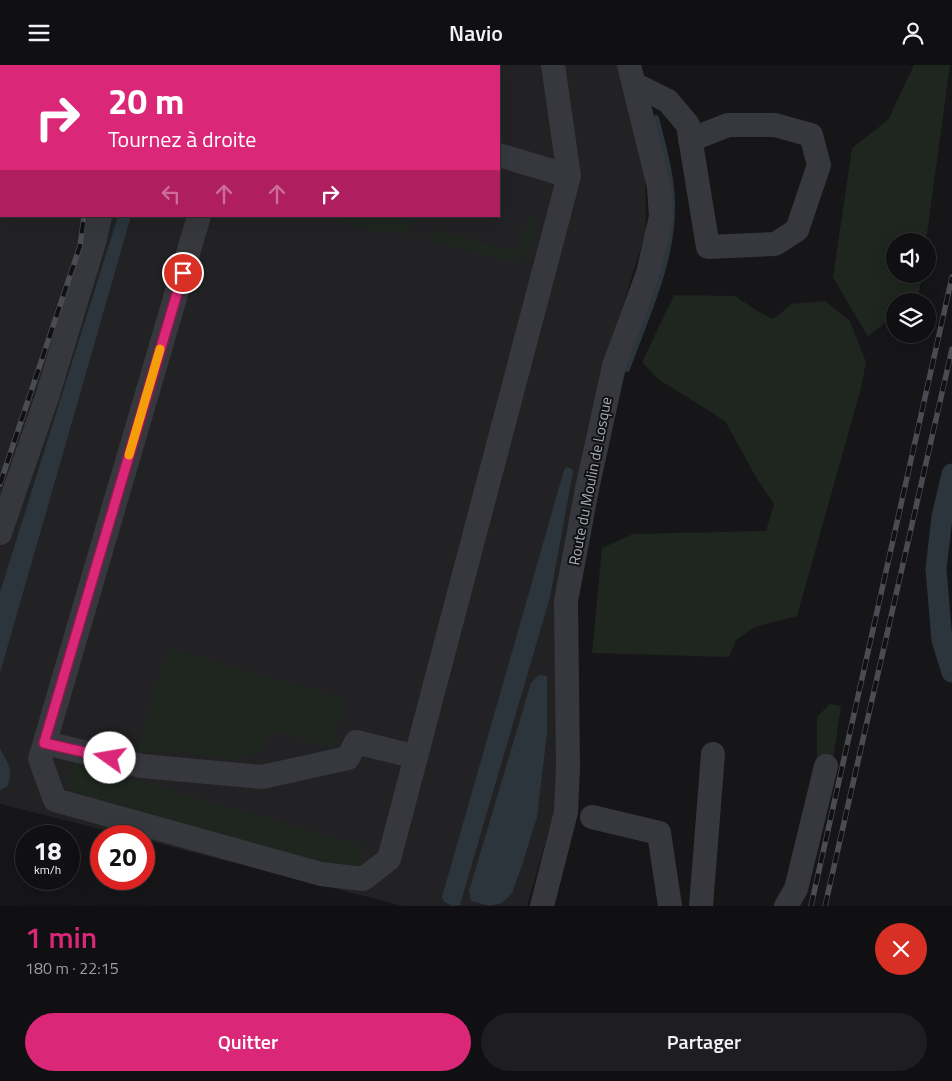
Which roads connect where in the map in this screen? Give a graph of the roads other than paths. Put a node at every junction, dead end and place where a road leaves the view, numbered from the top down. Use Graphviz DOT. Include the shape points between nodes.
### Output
graph roads {
  1 [pos="553,65"];
  2 [pos="632,75"];
  3 [pos="690,140"];
  4 [pos="500,155"];
  5 [pos="569,176"];
  6 [pos="100,217"];
  7 [pos="199,217"];
  8 [pos="0,533"];
  9 [pos="44,743"];
  10 [pos="713,754"];
  11 [pos="416,757"];
  12 [pos="826,767"];
  13 [pos="592,817"];
  14 [pos="542,906"];
  15 [pos="670,906"];
  16 [pos="701,906"];
  17 [pos="786,906"];
  1 -- 5 [label="street"];
  2 -- 3 [label="street" via="668,101 688,125"];
  2 -- 14 [label="street, Route du Moulin de Losque" via="659,187 661,217 648,273 614,366 566,601 566,812"];
  3 -- 3 [label="street" via="708,247 775,244 797,230 819,165 811,135 775,125 728,125"];
  4 -- 5 [label="street"];
  5 -- 11 [label="street"];
  6 -- 8 [label="street" via="48,394"];
  7 -- 9 [label="street"];
  9 -- 11 [label="street" via="142,766 262,777 348,759 356,742"];
  9 -- 11 [label="street" via="40,759 55,800 321,874 363,879 389,859"];
  10 -- 16 [label="street"];
  12 -- 17 [label="street" via="796,889"];
  13 -- 15 [label="street" via="659,833"];
}
